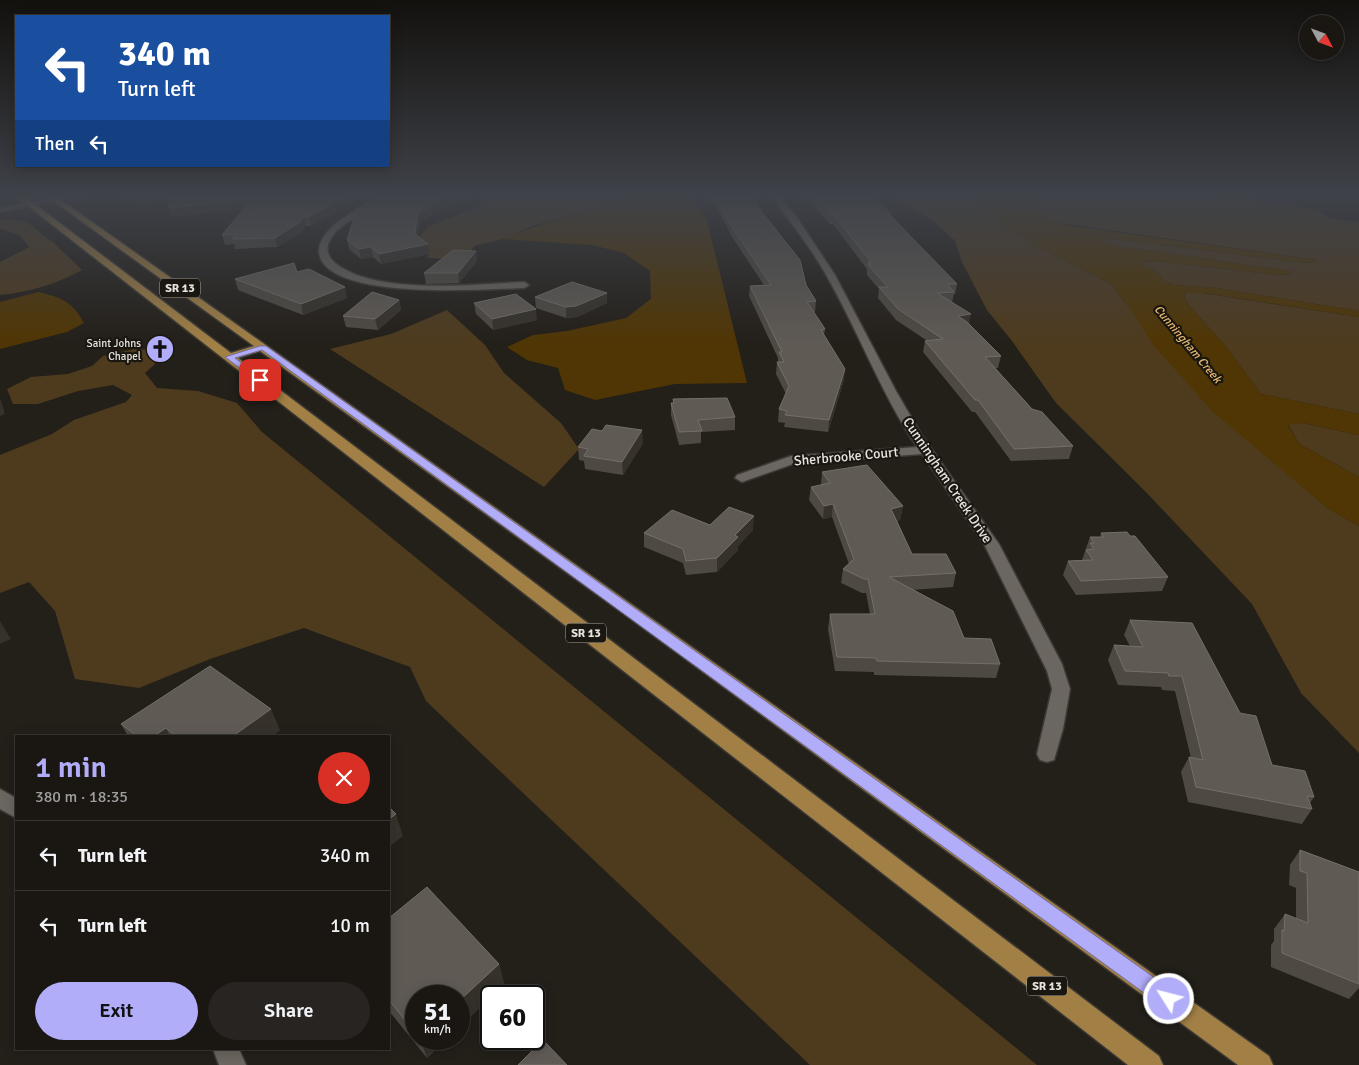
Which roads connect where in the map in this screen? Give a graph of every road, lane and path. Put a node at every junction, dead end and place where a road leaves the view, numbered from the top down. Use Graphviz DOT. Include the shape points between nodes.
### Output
graph roads {
  1 [pos="83,245"];
  2 [pos="119,245"];
  3 [pos="324,245"];
  4 [pos="813,245"];
  5 [pos="524,285"];
  6 [pos="263,347"];
  7 [pos="229,357"];
  8 [pos="924,450"];
  9 [pos="742,478"];
  10 [pos="1047,754"];
  11 [pos="0,798"];
  12 [pos="15,808"];
  13 [pos="226,1050"];
  14 [pos="1252,1062"];
  15 [pos="233,1065"];
  16 [pos="1150,1065"];
  1 -- 7 [label="main road, SR 13"];
  2 -- 6 [label="main road, SR 13"];
  3 -- 5 [label="street" via="324,255 335,268 361,279 428,288"];
  4 -- 8 [label="street, Cunningham Creek Drive" via="827,266 877,369"];
  6 -- 7 [label="main road"];
  6 -- 14 [label="main road, SR 13"];
  7 -- 16 [label="main road, SR 13"];
  8 -- 9 [label="street, Sherbrooke Court" via="791,460"];
  8 -- 10 [label="street, Cunningham Creek Drive" via="983,530 1009,574 1061,685"];
  11 -- 12 [label="street"];
  13 -- 15 [label="street"];
}
